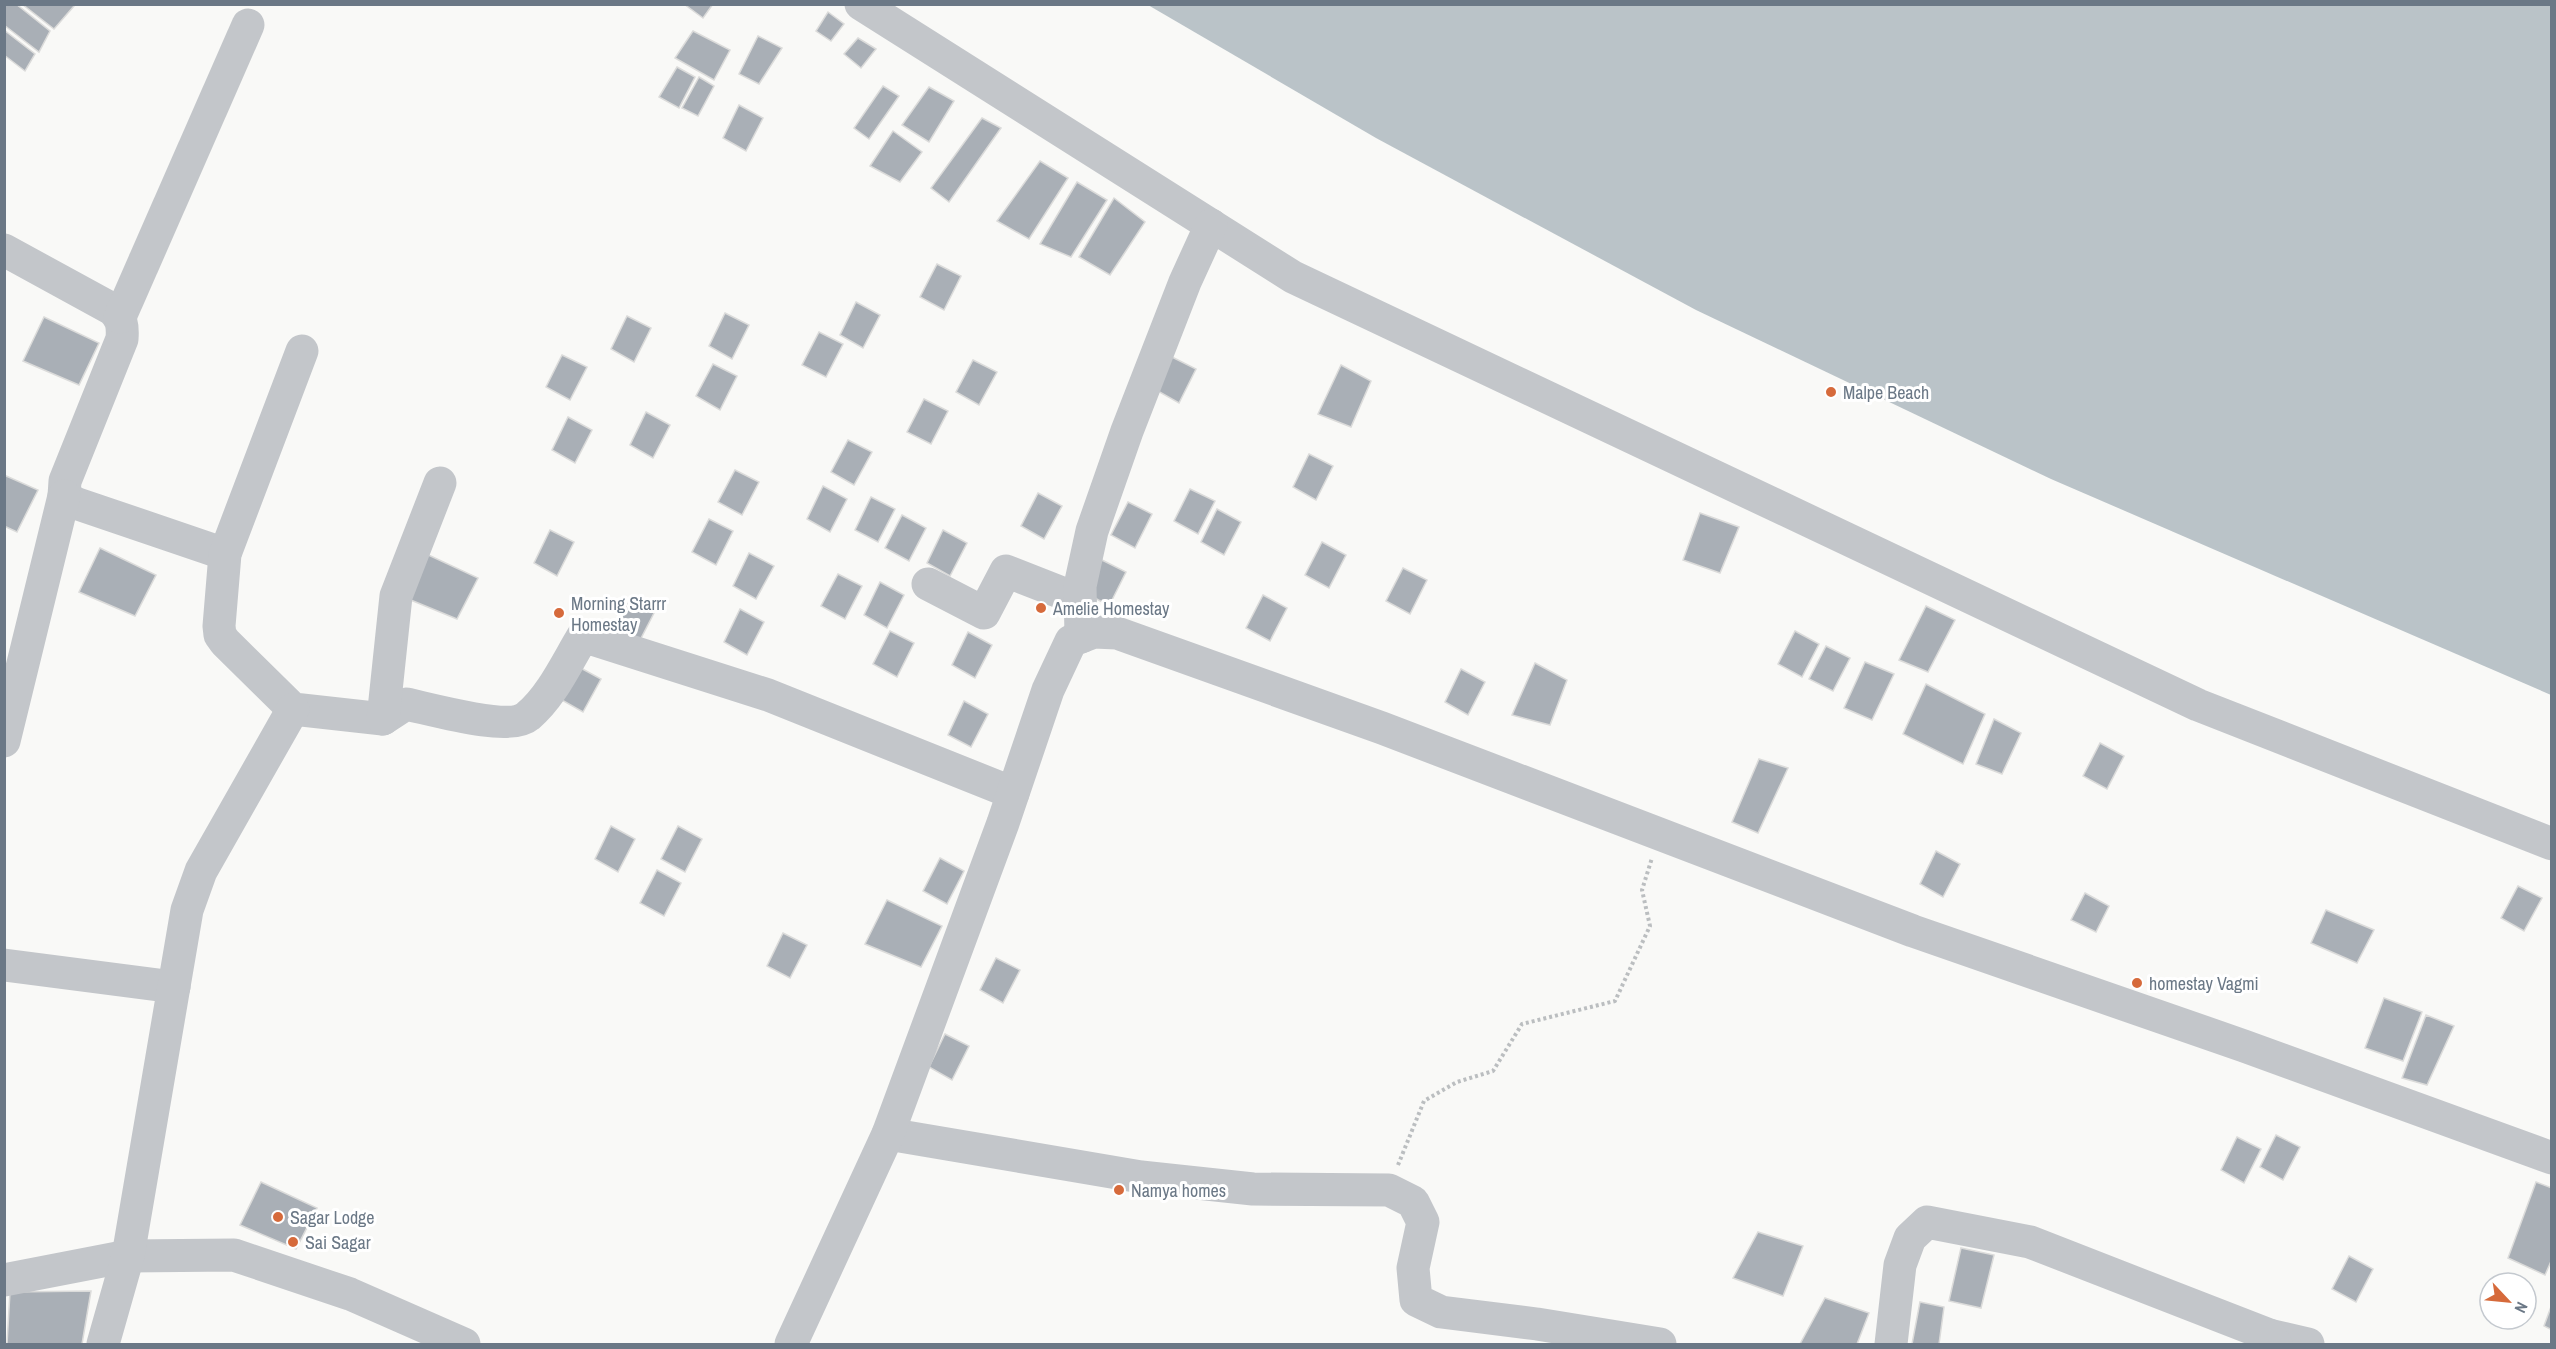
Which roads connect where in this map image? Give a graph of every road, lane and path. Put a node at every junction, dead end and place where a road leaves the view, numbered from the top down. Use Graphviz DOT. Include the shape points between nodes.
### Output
graph roads {
  1 [pos="861,4"];
  2 [pos="248,25"];
  3 [pos="1211,225"];
  4 [pos="4,250"];
  5 [pos="120,316"];
  6 [pos="302,351"];
  7 [pos="440,483"];
  8 [pos="64,496"];
  9 [pos="225,554"];
  10 [pos="928,584"];
  11 [pos="1080,600"];
  12 [pos="1081,637"];
  13 [pos="293,709"];
  14 [pos="383,719"];
  15 [pos="4,741"];
  16 [pos="1013,793"];
  17 [pos="1659,834"];
  18 [pos="2552,844"];
  19 [pos="4,965"];
  20 [pos="174,987"];
  21 [pos="888,1134"];
  22 [pos="2552,1158"];
  23 [pos="1389,1190"];
  24 [pos="128,1256"];
  25 [pos="4,1280"];
  26 [pos="1535,1334"];
  27 [pos="2272,1340"];
  28 [pos="103,1344"];
  29 [pos="464,1344"];
  30 [pos="791,1344"];
  31 [pos="1660,1344"];
  32 [pos="1891,1344"];
  33 [pos="2308,1344"];
  1 -- 3 [label="street"];
  2 -- 5 [label="street"];
  3 -- 11 [label="street" via="1127,431 1092,531"];
  3 -- 18 [label="street" via="1293,277 2198,705"];
  4 -- 5 [label="street"];
  5 -- 8 [label="street" via="122,339 65,481"];
  6 -- 9 [label="street"];
  7 -- 14 [label="street" via="396,596"];
  8 -- 9 [label="street"];
  8 -- 15 [label="street"];
  9 -- 13 [label="street" via="220,635"];
  10 -- 11 [label="street" via="984,613 1006,571"];
  11 -- 12 [label="street"];
  12 -- 16 [label="street" via="1071,641 1048,690"];
  12 -- 17 [label="street" via="1094,632 1117,633 1382,728"];
  13 -- 14 [label="street"];
  13 -- 20 [label="street" via="201,871 187,910"];
  14 -- 16 [label="street" via="406,704 505,724 527,718 552,688 583,636 768,695"];
  16 -- 21 [label="street"];
  17 -- 22 [label="street" via="1913,932"];
  17 -- 23 [label="path" via="1642,890 1650,926 1615,1001 1522,1024 1493,1071 1457,1082 1424,1101"];
  19 -- 20 [label="street"];
  20 -- 24 [label="street"];
  21 -- 23 [label="street" via="1141,1178 1253,1189"];
  21 -- 30 [label="street"];
  23 -- 26 [label="street" via="1413,1202 1423,1222 1413,1268 1416,1300 1442,1312"];
  24 -- 25 [label="street"];
  24 -- 28 [label="street"];
  24 -- 29 [label="street" via="234,1255 350,1294"];
  26 -- 31 [label="street"];
  27 -- 32 [label="street" via="2030,1242 1927,1222 1910,1238 1900,1265"];
  27 -- 33 [label="street"];
}
